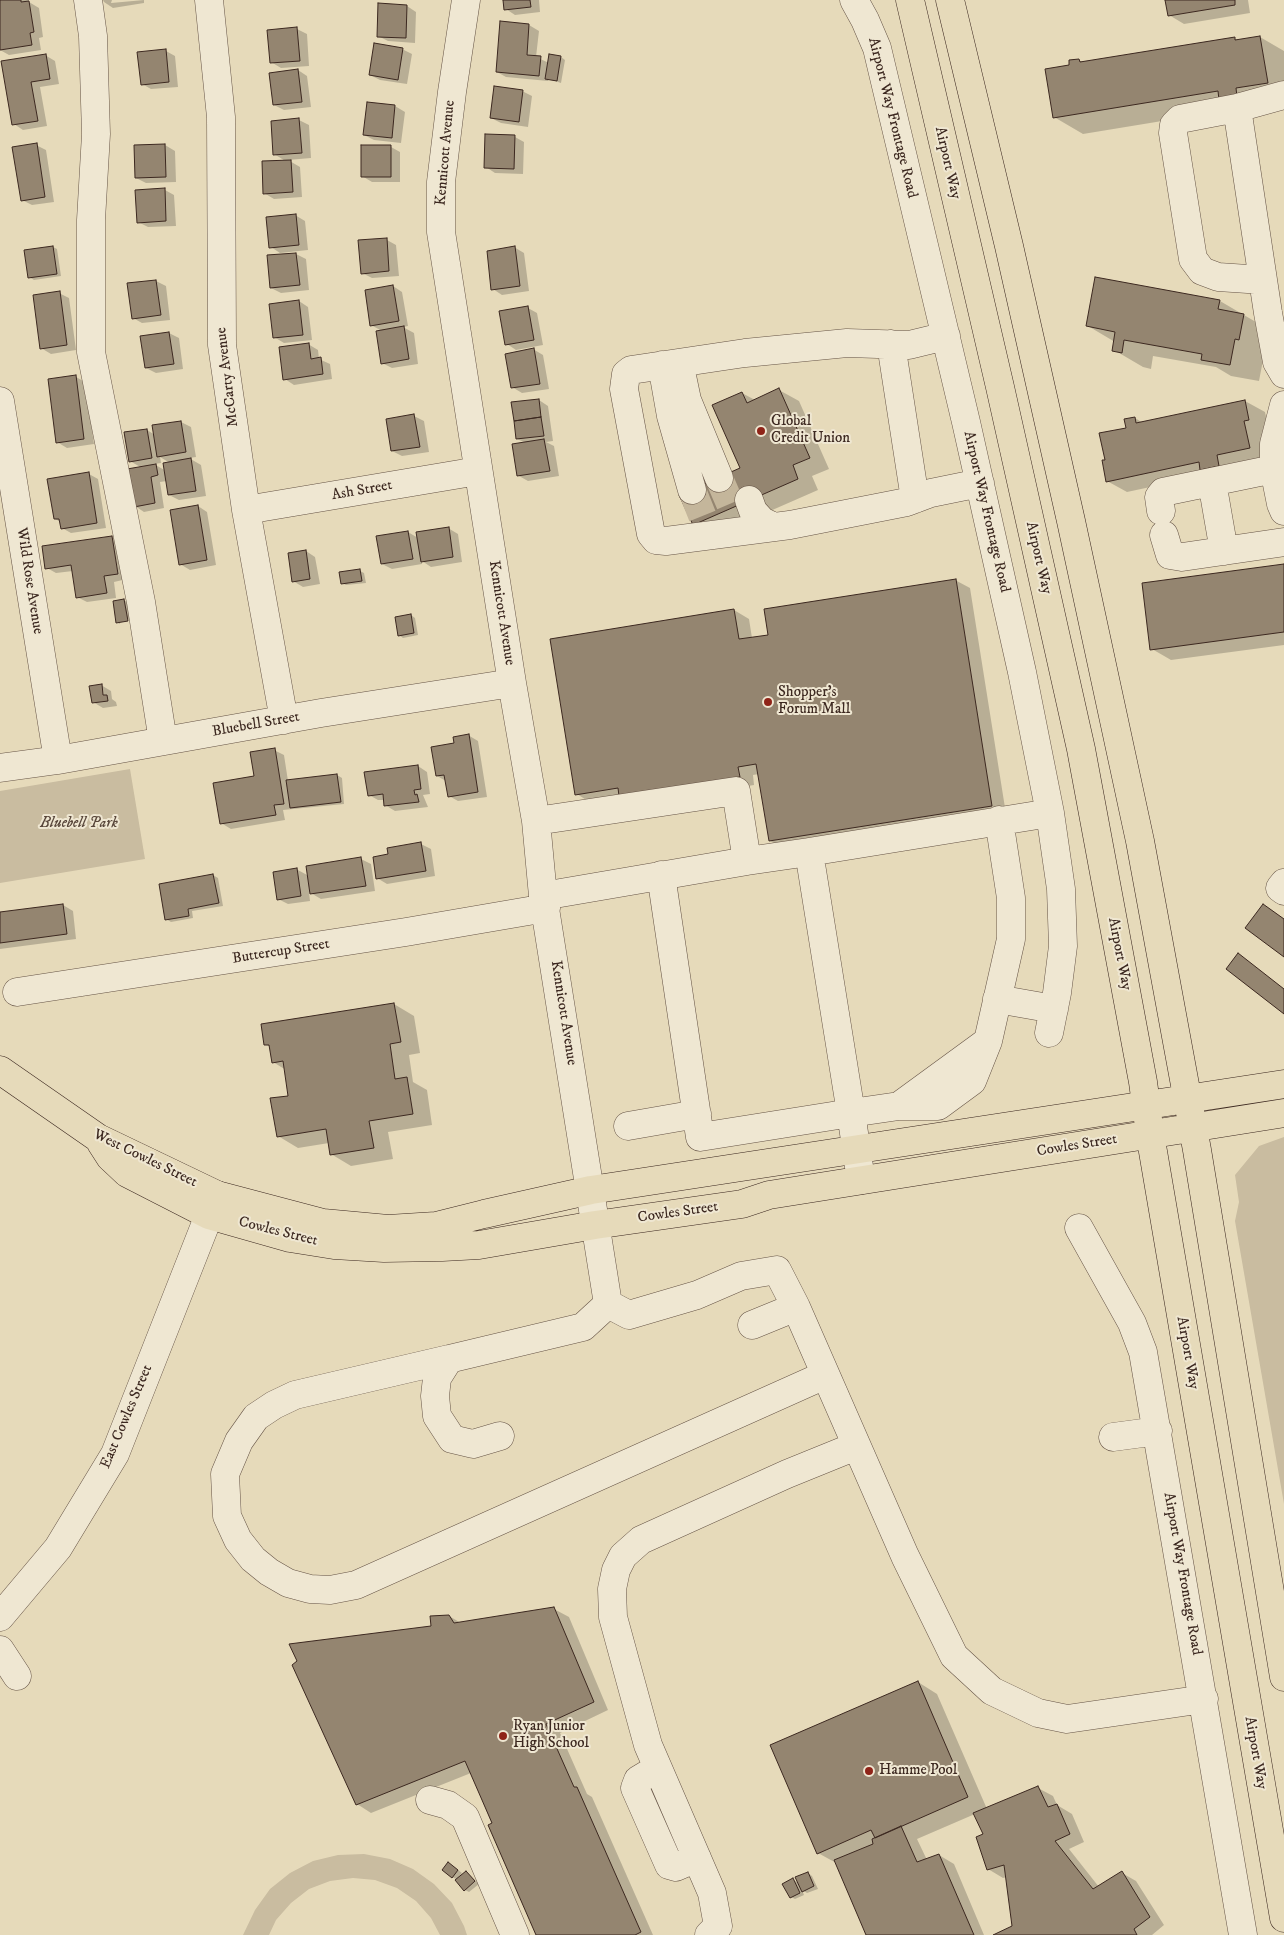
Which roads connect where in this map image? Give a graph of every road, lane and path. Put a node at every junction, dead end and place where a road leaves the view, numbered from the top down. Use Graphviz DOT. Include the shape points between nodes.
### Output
graph roads {
  1 [pos="88,0"];
  2 [pos="209,0"];
  3 [pos="466,0"];
  4 [pos="854,0"];
  5 [pos="910,0"];
  6 [pos="950,0"];
  7 [pos="1284,95"];
  8 [pos="1237,108"];
  9 [pos="1263,280"];
  10 [pos="946,336"];
  11 [pos="891,344"];
  12 [pos="682,362"];
  13 [pos="1284,374"];
  14 [pos="0,401"];
  15 [pos="1284,405"];
  16 [pos="1274,469"];
  17 [pos="478,471"];
  18 [pos="710,482"];
  19 [pos="1212,482"];
  20 [pos="980,483"];
  21 [pos="915,499"];
  22 [pos="246,510"];
  23 [pos="1284,511"];
  24 [pos="1284,542"];
  25 [pos="1224,551"];
  26 [pos="512,683"];
  27 [pos="284,720"];
  28 [pos="162,741"];
  29 [pos="58,760"];
  30 [pos="0,768"];
  31 [pos="1050,813"];
  32 [pos="999,820"];
  33 [pos="536,821"];
  34 [pos="809,852"];
  35 [pos="747,861"];
  36 [pos="661,875"];
  37 [pos="1284,883"];
  38 [pos="1284,891"];
  39 [pos="544,902"];
  40 [pos="17,992"];
  41 [pos="997,999"];
  42 [pos="0,1070"];
  43 [pos="1284,1084"];
  44 [pos="1187,1099"];
  45 [pos="1147,1106"];
  46 [pos="851,1113"];
  47 [pos="1284,1113"];
  48 [pos="697,1114"];
  49 [pos="628,1126"];
  50 [pos="1193,1127"];
  51 [pos="1150,1134"];
  52 [pos="856,1150"];
  53 [pos="861,1180"];
  54 [pos="591,1190"];
  55 [pos="213,1205"];
  56 [pos="595,1225"];
  57 [pos="1079,1228"];
  58 [pos="608,1304"];
  59 [pos="796,1307"];
  60 [pos="752,1325"];
  61 [pos="449,1359"];
  62 [pos="825,1375"];
  63 [pos="1158,1431"];
  64 [pos="500,1436"];
  65 [pos="1113,1437"];
  66 [pos="856,1446"];
  67 [pos="0,1617"];
  68 [pos="0,1650"];
  69 [pos="17,1676"];
  70 [pos="1284,1677"];
  71 [pos="1204,1699"];
  72 [pos="430,1800"];
  73 [pos="1284,1918"];
  74 [pos="516,1935"];
  75 [pos="709,1935"];
  76 [pos="1243,1935"];
  1 -- 28 [label="street" via="93,36 96,134 91,220 90,352 141,602"];
  2 -- 22 [label="street, McCarty Avenue" via="221,117 222,344"];
  3 -- 17 [label="street, Kennicott Avenue" via="441,182 440,232"];
  4 -- 10 [label="street, Airport Way Frontage Road" via="877,48"];
  5 -- 45 [label="main road, Airport Way" via="1080,749"];
  6 -- 44 [label="main road" via="1073,530 1140,840"];
  7 -- 8 [label="street"];
  8 -- 9 [label="street"];
  8 -- 9 [label="street" via="1180,119 1172,133 1193,259 1202,271 1218,277"];
  9 -- 13 [label="street" via="1277,362"];
  10 -- 11 [label="street" via="909,345"];
  10 -- 20 [label="street, Airport Way Frontage Road"];
  11 -- 12 [label="street" via="847,343"];
  11 -- 21 [label="street"];
  12 -- 18 [label="street" via="699,380"];
  12 -- 18 [label="street" via="672,399"];
  12 -- 18 [label="street" via="671,416"];
  12 -- 21 [label="street" via="631,370 626,374 624,389 651,534 656,540 666,541 730,522"];
  14 -- 29 [label="street, Wild Rose Avenue"];
  15 -- 16 [label="street" via="1274,444"];
  16 -- 19 [label="street"];
  16 -- 23 [label="street"];
  17 -- 22 [label="street, Ash Street"];
  17 -- 26 [label="street, Kennicott Avenue"];
  19 -- 25 [label="street"];
  19 -- 25 [label="street" via="1163,492 1159,497 1163,523 1170,554 1182,557"];
  20 -- 21 [label="street"];
  20 -- 31 [label="street, Airport Way Frontage Road"];
  22 -- 27 [label="street, McCarty Avenue"];
  24 -- 25 [label="street"];
  26 -- 27 [label="street, Bluebell Street"];
  26 -- 33 [label="street, Kennicott Avenue"];
  27 -- 28 [label="street, Bluebell Street"];
  28 -- 29 [label="street, Bluebell Street"];
  29 -- 30 [label="street, Bluebell Street"];
  31 -- 32 [label="street, Buttercup Street"];
  31 -- 41 [label="street, Airport Way Frontage Road" via="1061,889 1063,946 1051,1021"];
  32 -- 34 [label="street, Buttercup Street"];
  32 -- 41 [label="street" via="1011,898 1011,939"];
  33 -- 35 [label="street" via="736,791"];
  33 -- 39 [label="street, Kennicott Avenue"];
  34 -- 35 [label="street, Buttercup Street"];
  34 -- 46 [label="street"];
  35 -- 36 [label="street, Buttercup Street"];
  36 -- 39 [label="street, Buttercup Street"];
  36 -- 48 [label="street"];
  37 -- 38 [label="street" via="1280,888"];
  39 -- 40 [label="street, Buttercup Street" via="406,932"];
  39 -- 54 [label="street, Kennicott Avenue"];
  41 -- 46 [label="street" via="988,1041 899,1106"];
  42 -- 55 [label="main road, West Cowles Street" via="98,1138"];
  43 -- 44 [label="main road, Cowles Street"];
  44 -- 45 [label="main road, Cowles Street"];
  44 -- 50 [label="main road"];
  45 -- 51 [label="main road, Airport Way"];
  45 -- 52 [label="main road, Cowles Street"];
  46 -- 48 [label="street" via="700,1138"];
  46 -- 52 [label="street"];
  47 -- 50 [label="main road, Cowles Street"];
  48 -- 49 [label="street"];
  50 -- 51 [label="main road, Cowles Street"];
  50 -- 70 [label="main road"];
  51 -- 53 [label="main road, Cowles Street"];
  51 -- 73 [label="main road, Airport Way"];
  52 -- 53 [label="street"];
  52 -- 54 [label="main road, Cowles Street"];
  53 -- 56 [label="main road, Cowles Street" via="769,1195 742,1204"];
  54 -- 55 [label="main road, Cowles Street" via="436,1226 388,1229 324,1223"];
  54 -- 56 [label="street, Kennicott Avenue"];
  55 -- 56 [label="main road, Cowles Street" via="290,1238 384,1248 479,1245"];
  55 -- 67 [label="street, East Cowles Street" via="115,1454 58,1548"];
  56 -- 58 [label="street, Kennicott Avenue"];
  57 -- 63 [label="street, Airport Way Frontage Road" via="1132,1323 1143,1352"];
  58 -- 59 [label="street" via="629,1315 697,1295 740,1276 777,1270"];
  58 -- 61 [label="street" via="583,1327"];
  59 -- 60 [label="street"];
  59 -- 62 [label="street"];
  61 -- 62 [label="street" via="295,1395 256,1417 239,1441 225,1474 227,1516 238,1540 253,1560 288,1583 310,1589 330,1590 356,1585"];
  61 -- 64 [label="street" via="437,1378 435,1396 438,1416 452,1439 473,1444"];
  62 -- 66 [label="street"];
  63 -- 65 [label="street"];
  63 -- 71 [label="street, Airport Way Frontage Road"];
  66 -- 71 [label="street" via="954,1656 992,1692 1038,1713 1067,1719"];
  66 -- 75 [label="street" via="642,1540 623,1556 616,1570 612,1589 613,1617 648,1745 712,1893 718,1926"];
  68 -- 69 [label="street"];
  71 -- 76 [label="street, Airport Way Frontage Road"];
  72 -- 74 [label="street" via="448,1805 465,1817"];
}
